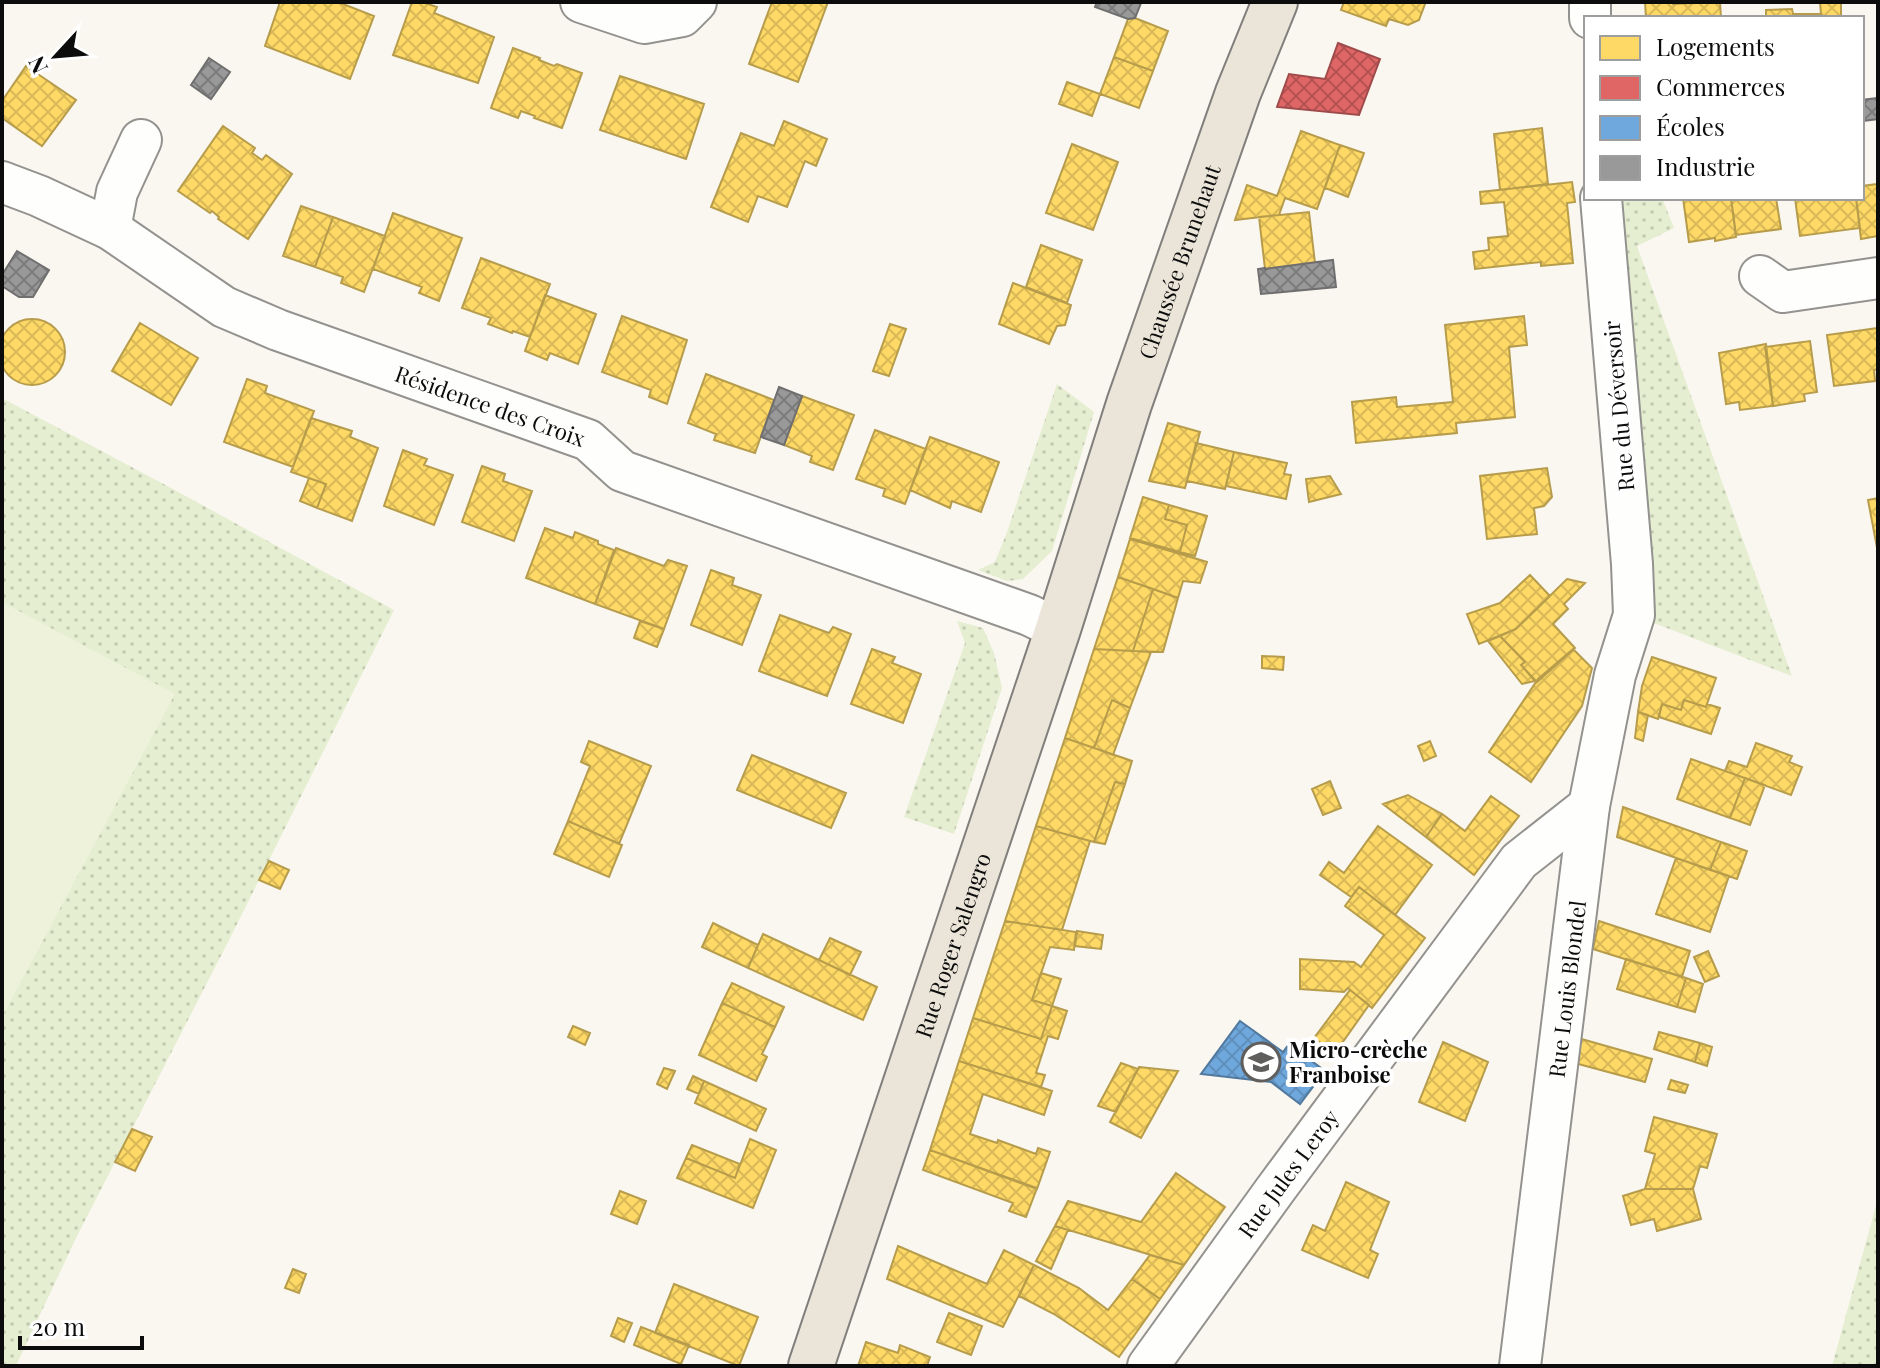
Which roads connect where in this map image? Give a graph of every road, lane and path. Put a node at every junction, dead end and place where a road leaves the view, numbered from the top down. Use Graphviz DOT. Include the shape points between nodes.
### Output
graph roads {
  1 [pos="581,2"];
  2 [pos="696,2"];
  3 [pos="1275,2"];
  4 [pos="141,140"];
  5 [pos="2,182"];
  6 [pos="1601,200"];
  7 [pos="110,229"];
  8 [pos="1760,276"];
  9 [pos="1878,278"];
  10 [pos="1092,525"];
  11 [pos="1634,615"];
  12 [pos="1058,629"];
  13 [pos="1589,806"];
  14 [pos="811,1366"];
  15 [pos="1148,1366"];
  16 [pos="1520,1366"];
  1 -- 2 [label="street" via="644,23 682,16"];
  3 -- 10 [label="main road, Chaussée Brunehaut" via="1129,404"];
  4 -- 7 [label="street" via="117,192"];
  5 -- 7 [label="street, Résidence des Croix"];
  6 -- 11 [label="street, Rue du Déversoir"];
  7 -- 12 [label="street, Résidence des Croix" via="224,307 278,330 588,440 622,471"];
  8 -- 9 [label="street" via="1783,292"];
  10 -- 12 [label="main road, Rue Roger Salengro"];
  11 -- 13 [label="street, Rue Louis Blondel" via="1615,675"];
  12 -- 14 [label="main road, Rue Roger Salengro"];
  13 -- 15 [label="street, Rue Jules Leroy" via="1519,861"];
  13 -- 16 [label="street, Rue Louis Blondel"];
}
